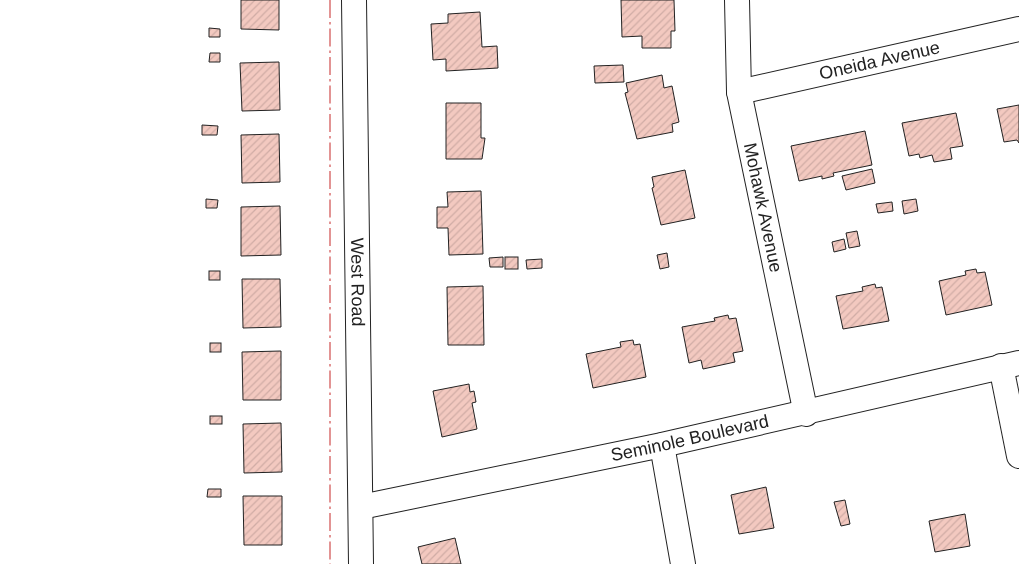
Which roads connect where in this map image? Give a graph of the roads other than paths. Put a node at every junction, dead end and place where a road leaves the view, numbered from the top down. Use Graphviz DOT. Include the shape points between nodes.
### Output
graph roads {
  1 [pos="354,0"];
  2 [pos="737,0"];
  3 [pos="1019,29"];
  4 [pos="739,92"];
  5 [pos="1010,365"];
  6 [pos="806,414"];
  7 [pos="662,446"];
  8 [pos="1019,456"];
  9 [pos="361,507"];
  10 [pos="361,564"];
  11 [pos="683,564"];
  1 -- 9 [label="street, West Road"];
  2 -- 4 [label="street, Mohawk Avenue"];
  3 -- 4 [label="street, Oneida Avenue"];
  4 -- 6 [label="street, Mohawk Avenue"];
  5 -- 6 [label="street, Seminole Boulevard"];
  5 -- 8 [label="street"];
  6 -- 7 [label="street, Seminole Boulevard"];
  7 -- 9 [label="street, Seminole Boulevard"];
  7 -- 11 [label="street"];
  9 -- 10 [label="street, West Road"];
}
